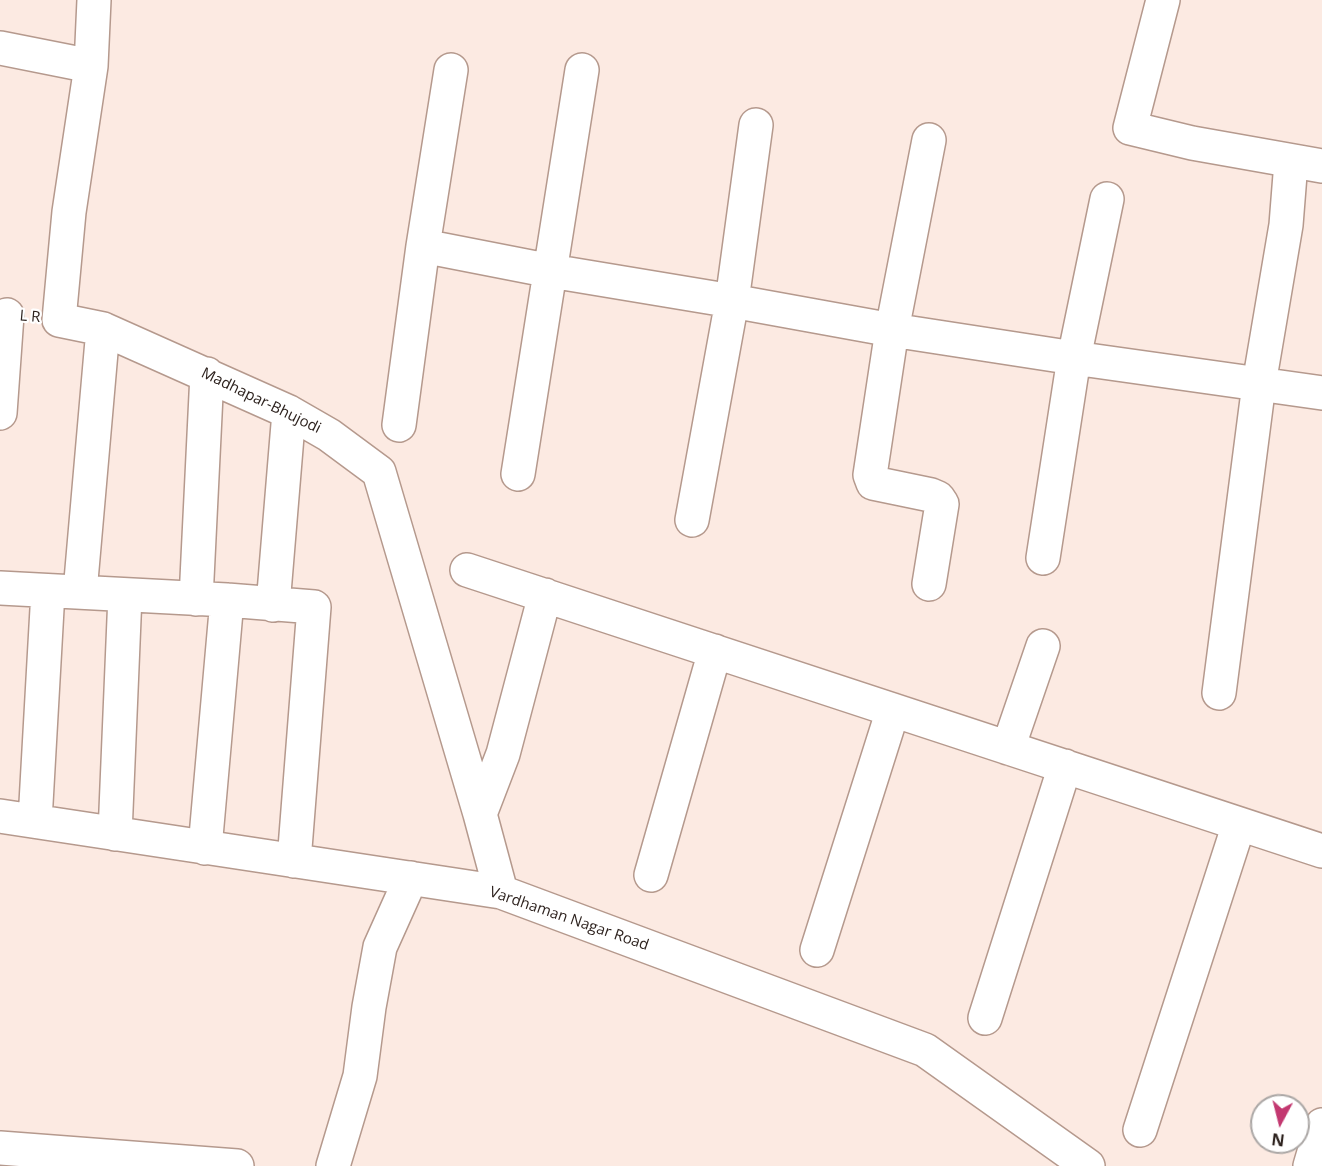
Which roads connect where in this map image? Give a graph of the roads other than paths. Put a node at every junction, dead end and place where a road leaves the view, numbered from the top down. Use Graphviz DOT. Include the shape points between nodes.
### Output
graph roads {
  1 [pos="94,0"];
  2 [pos="1163,0"];
  3 [pos="0,48"];
  4 [pos="91,66"];
  5 [pos="451,70"];
  6 [pos="582,70"];
  7 [pos="756,124"];
  8 [pos="929,140"];
  9 [pos="1306,164"];
  10 [pos="1107,199"];
  11 [pos="423,246"];
  12 [pos="551,271"];
  13 [pos="732,301"];
  14 [pos="4,316"];
  15 [pos="60,320"];
  16 [pos="103,329"];
  17 [pos="892,330"];
  18 [pos="1074,358"];
  19 [pos="207,374"];
  20 [pos="1259,384"];
  21 [pos="1322,393"];
  22 [pos="289,412"];
  23 [pos="0,413"];
  24 [pos="399,425"];
  25 [pos="518,474"];
  26 [pos="692,520"];
  27 [pos="1042,558"];
  28 [pos="467,570"];
  29 [pos="929,584"];
  30 [pos="0,588"];
  31 [pos="48,591"];
  32 [pos="80,592"];
  33 [pos="544,595"];
  34 [pos="125,596"];
  35 [pos="211,599"];
  36 [pos="273,605"];
  37 [pos="1043,646"];
  38 [pos="715,651"];
  39 [pos="1219,693"];
  40 [pos="893,710"];
  41 [pos="1008,748"];
  42 [pos="1065,766"];
  43 [pos="480,814"];
  44 [pos="0,816"];
  45 [pos="35,821"];
  46 [pos="1239,824"];
  47 [pos="115,834"];
  48 [pos="205,848"];
  49 [pos="1322,851"];
  50 [pos="294,861"];
  51 [pos="651,874"];
  52 [pos="411,878"];
  53 [pos="501,892"];
  54 [pos="817,950"];
  55 [pos="985,1017"];
  56 [pos="1322,1125"];
  57 [pos="1140,1130"];
  58 [pos="0,1148"];
  59 [pos="237,1166"];
  60 [pos="333,1166"];
  61 [pos="1088,1166"];
  62 [pos="1310,1166"];
  1 -- 4 [label="street"];
  2 -- 9 [label="street" via="1130,128"];
  3 -- 4 [label="street"];
  4 -- 15 [label="street" via="69,212"];
  5 -- 11 [label="street"];
  6 -- 12 [label="street"];
  7 -- 13 [label="street"];
  8 -- 17 [label="street"];
  9 -- 20 [label="street" via="1286,225"];
  10 -- 18 [label="street"];
  11 -- 12 [label="street"];
  11 -- 24 [label="street"];
  12 -- 13 [label="street"];
  12 -- 25 [label="street"];
  13 -- 17 [label="street"];
  13 -- 26 [label="street"];
  14 -- 15 [label="street, L R"];
  14 -- 23 [label="street"];
  15 -- 16 [label="street, Madhapar-Bhujodi"];
  16 -- 19 [label="street, Madhapar-Bhujodi"];
  16 -- 32 [label="street"];
  17 -- 18 [label="street"];
  17 -- 29 [label="street" via="870,475 873,483 931,495 942,504"];
  18 -- 20 [label="street"];
  18 -- 27 [label="street"];
  19 -- 22 [label="street, Madhapar-Bhujodi"];
  19 -- 35 [label="street"];
  20 -- 21 [label="street"];
  20 -- 39 [label="street"];
  22 -- 36 [label="street"];
  22 -- 43 [label="street, Madhapar-Bhujodi" via="329,435 378,472"];
  28 -- 33 [label="street"];
  30 -- 31 [label="street"];
  31 -- 32 [label="street"];
  31 -- 45 [label="street"];
  32 -- 34 [label="street"];
  33 -- 38 [label="street"];
  33 -- 43 [label="street" via="503,754"];
  34 -- 35 [label="street"];
  34 -- 47 [label="street"];
  35 -- 36 [label="street"];
  35 -- 48 [label="street"];
  36 -- 50 [label="street" via="314,607"];
  37 -- 41 [label="street"];
  38 -- 40 [label="street"];
  38 -- 51 [label="street"];
  40 -- 41 [label="street"];
  40 -- 54 [label="street"];
  41 -- 42 [label="street"];
  42 -- 46 [label="street"];
  42 -- 55 [label="street"];
  43 -- 53 [label="street, Madhapar-Bhujodi"];
  44 -- 45 [label="street, Vardhaman Nagar Road"];
  45 -- 47 [label="street, Vardhaman Nagar Road"];
  46 -- 49 [label="street"];
  46 -- 57 [label="street"];
  47 -- 48 [label="street, Vardhaman Nagar Road"];
  48 -- 50 [label="street, Vardhaman Nagar Road"];
  50 -- 52 [label="street, Vardhaman Nagar Road"];
  52 -- 53 [label="street, Vardhaman Nagar Road"];
  52 -- 60 [label="street" via="380,947 360,1076"];
  53 -- 61 [label="street, Vardhaman Nagar Road" via="925,1050"];
  56 -- 62 [label="street"];
  58 -- 59 [label="street"];
}
